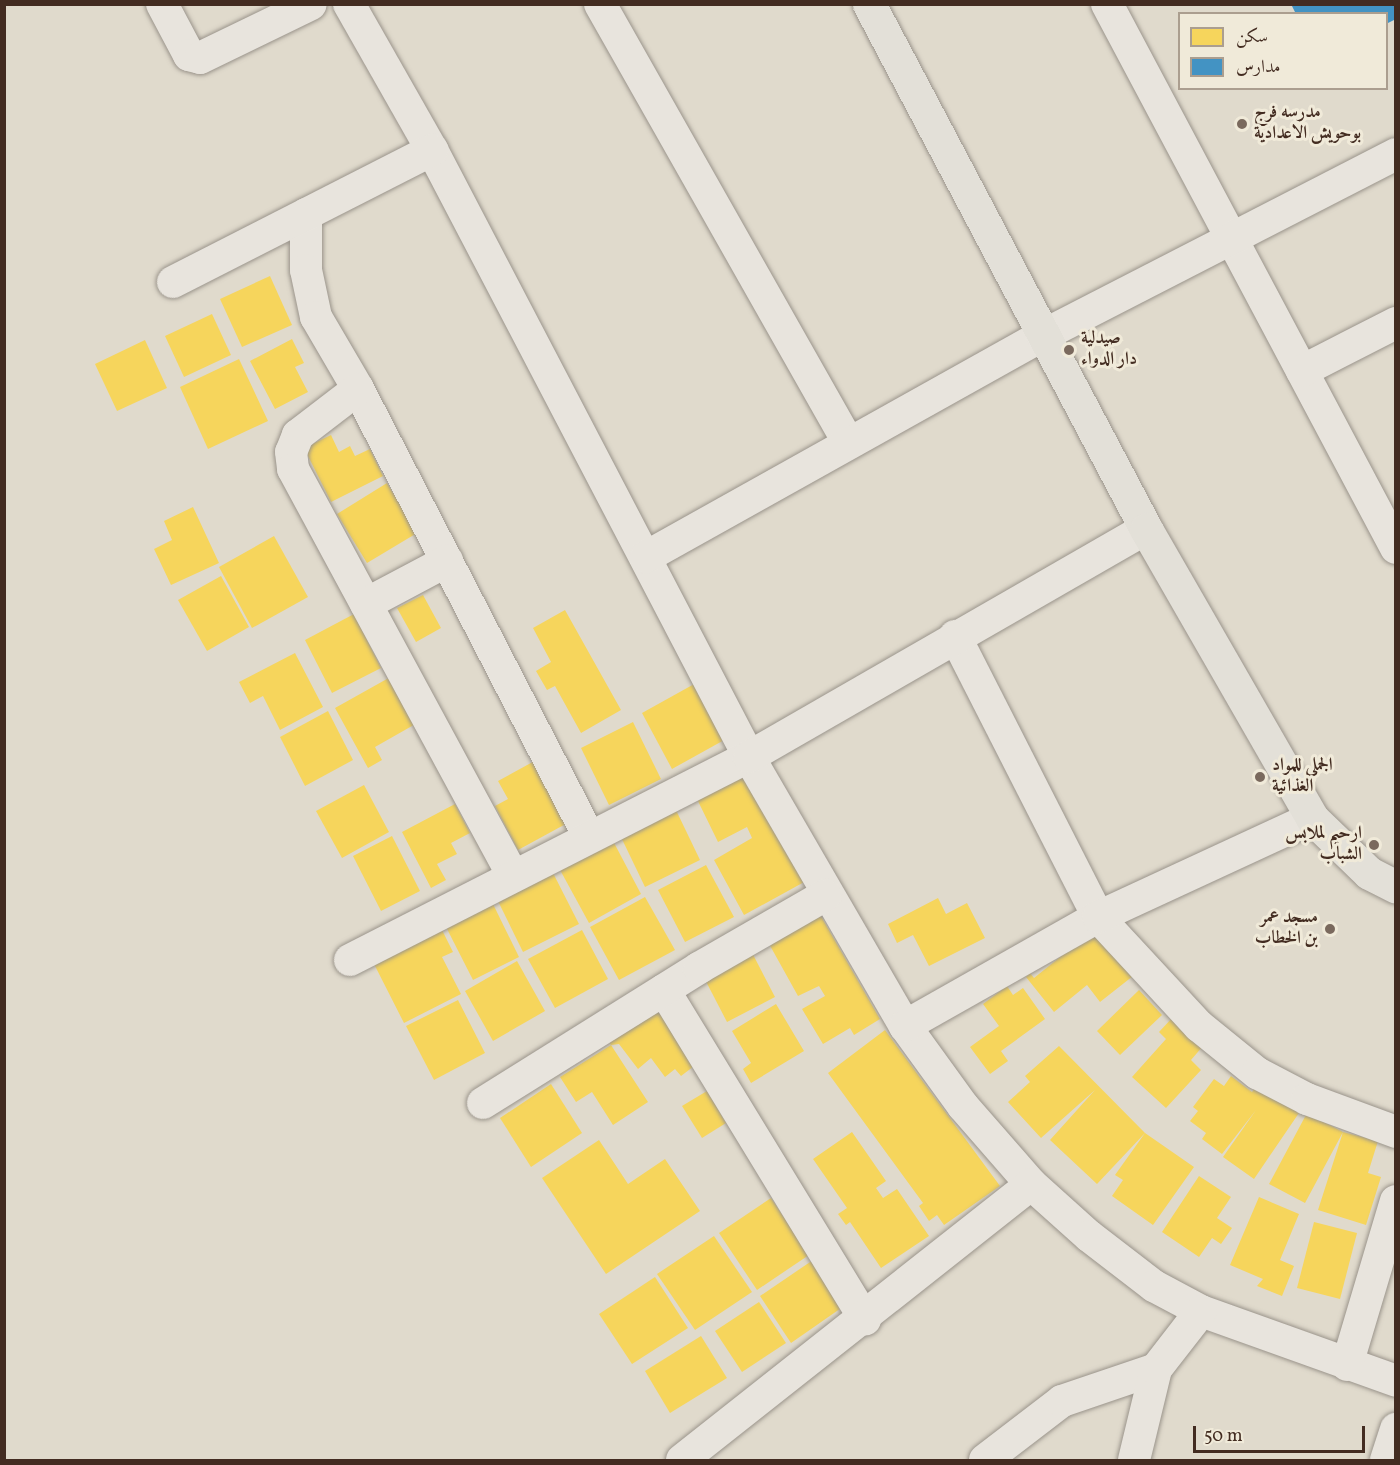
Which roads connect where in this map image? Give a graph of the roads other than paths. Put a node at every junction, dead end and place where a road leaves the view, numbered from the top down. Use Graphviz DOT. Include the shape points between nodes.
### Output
graph roads {
  1 [pos="162,4"];
  2 [pos="312,4"];
  3 [pos="349,4"];
  4 [pos="600,4"];
  5 [pos="869,4"];
  6 [pos="1107,4"];
  7 [pos="432,150"];
  8 [pos="1395,154"];
  9 [pos="306,214"];
  10 [pos="1232,238"];
  11 [pos="173,282"];
  12 [pos="1395,323"];
  13 [pos="1042,336"];
  14 [pos="1302,372"];
  15 [pos="358,389"];
  16 [pos="848,442"];
  17 [pos="1146,529"];
  18 [pos="1395,548"];
  19 [pos="646,557"];
  20 [pos="447,561"];
  21 [pos="366,604"];
  22 [pos="955,636"];
  23 [pos="749,757"];
  24 [pos="1312,818"];
  25 [pos="589,837"];
  26 [pos="512,874"];
  27 [pos="1395,887"];
  28 [pos="826,895"];
  29 [pos="1098,917"];
  30 [pos="350,960"];
  31 [pos="664,990"];
  32 [pos="905,1026"];
  33 [pos="483,1103"];
  34 [pos="1395,1132"];
  35 [pos="1031,1184"];
  36 [pos="1395,1201"];
  37 [pos="1201,1311"];
  38 [pos="865,1319"];
  39 [pos="1347,1365"];
  40 [pos="1156,1369"];
  41 [pos="1395,1381"];
  42 [pos="1395,1429"];
  43 [pos="682,1461"];
  44 [pos="985,1461"];
  45 [pos="1134,1461"];
  46 [pos="1386,1461"];
  1 -- 2 [label="street" via="189,55 200,57"];
  3 -- 7 [label="street"];
  4 -- 16 [label="street"];
  5 -- 13 [label="main road"];
  6 -- 10 [label="street"];
  7 -- 9 [label="street"];
  7 -- 19 [label="street"];
  8 -- 10 [label="street"];
  9 -- 11 [label="street"];
  9 -- 15 [label="street" via="306,270 316,317"];
  10 -- 13 [label="street"];
  10 -- 14 [label="street"];
  12 -- 14 [label="street"];
  13 -- 16 [label="street"];
  13 -- 17 [label="main road"];
  14 -- 18 [label="street"];
  15 -- 20 [label="street"];
  15 -- 21 [label="street" via="297,435 291,452 293,469"];
  16 -- 19 [label="street"];
  17 -- 22 [label="street"];
  17 -- 24 [label="main road"];
  19 -- 23 [label="street"];
  20 -- 21 [label="street"];
  20 -- 25 [label="street"];
  21 -- 26 [label="street"];
  22 -- 23 [label="street"];
  22 -- 29 [label="street"];
  23 -- 25 [label="street"];
  23 -- 28 [label="street"];
  24 -- 27 [label="main road" via="1369,873"];
  24 -- 29 [label="street"];
  25 -- 26 [label="street"];
  26 -- 30 [label="street"];
  28 -- 31 [label="street"];
  28 -- 32 [label="street"];
  29 -- 32 [label="street"];
  29 -- 34 [label="street" via="1199,1026 1257,1073 1307,1099"];
  31 -- 33 [label="street"];
  31 -- 38 [label="street"];
  32 -- 35 [label="street" via="963,1106"];
  35 -- 37 [label="street" via="1089,1236 1154,1286"];
  35 -- 38 [label="street"];
  36 -- 39 [label="street"];
  37 -- 39 [label="street"];
  37 -- 40 [label="street"];
  38 -- 43 [label="street"];
  39 -- 41 [label="street"];
  40 -- 44 [label="street" via="1062,1401"];
  40 -- 45 [label="street"];
  42 -- 46 [label="street"];
}
